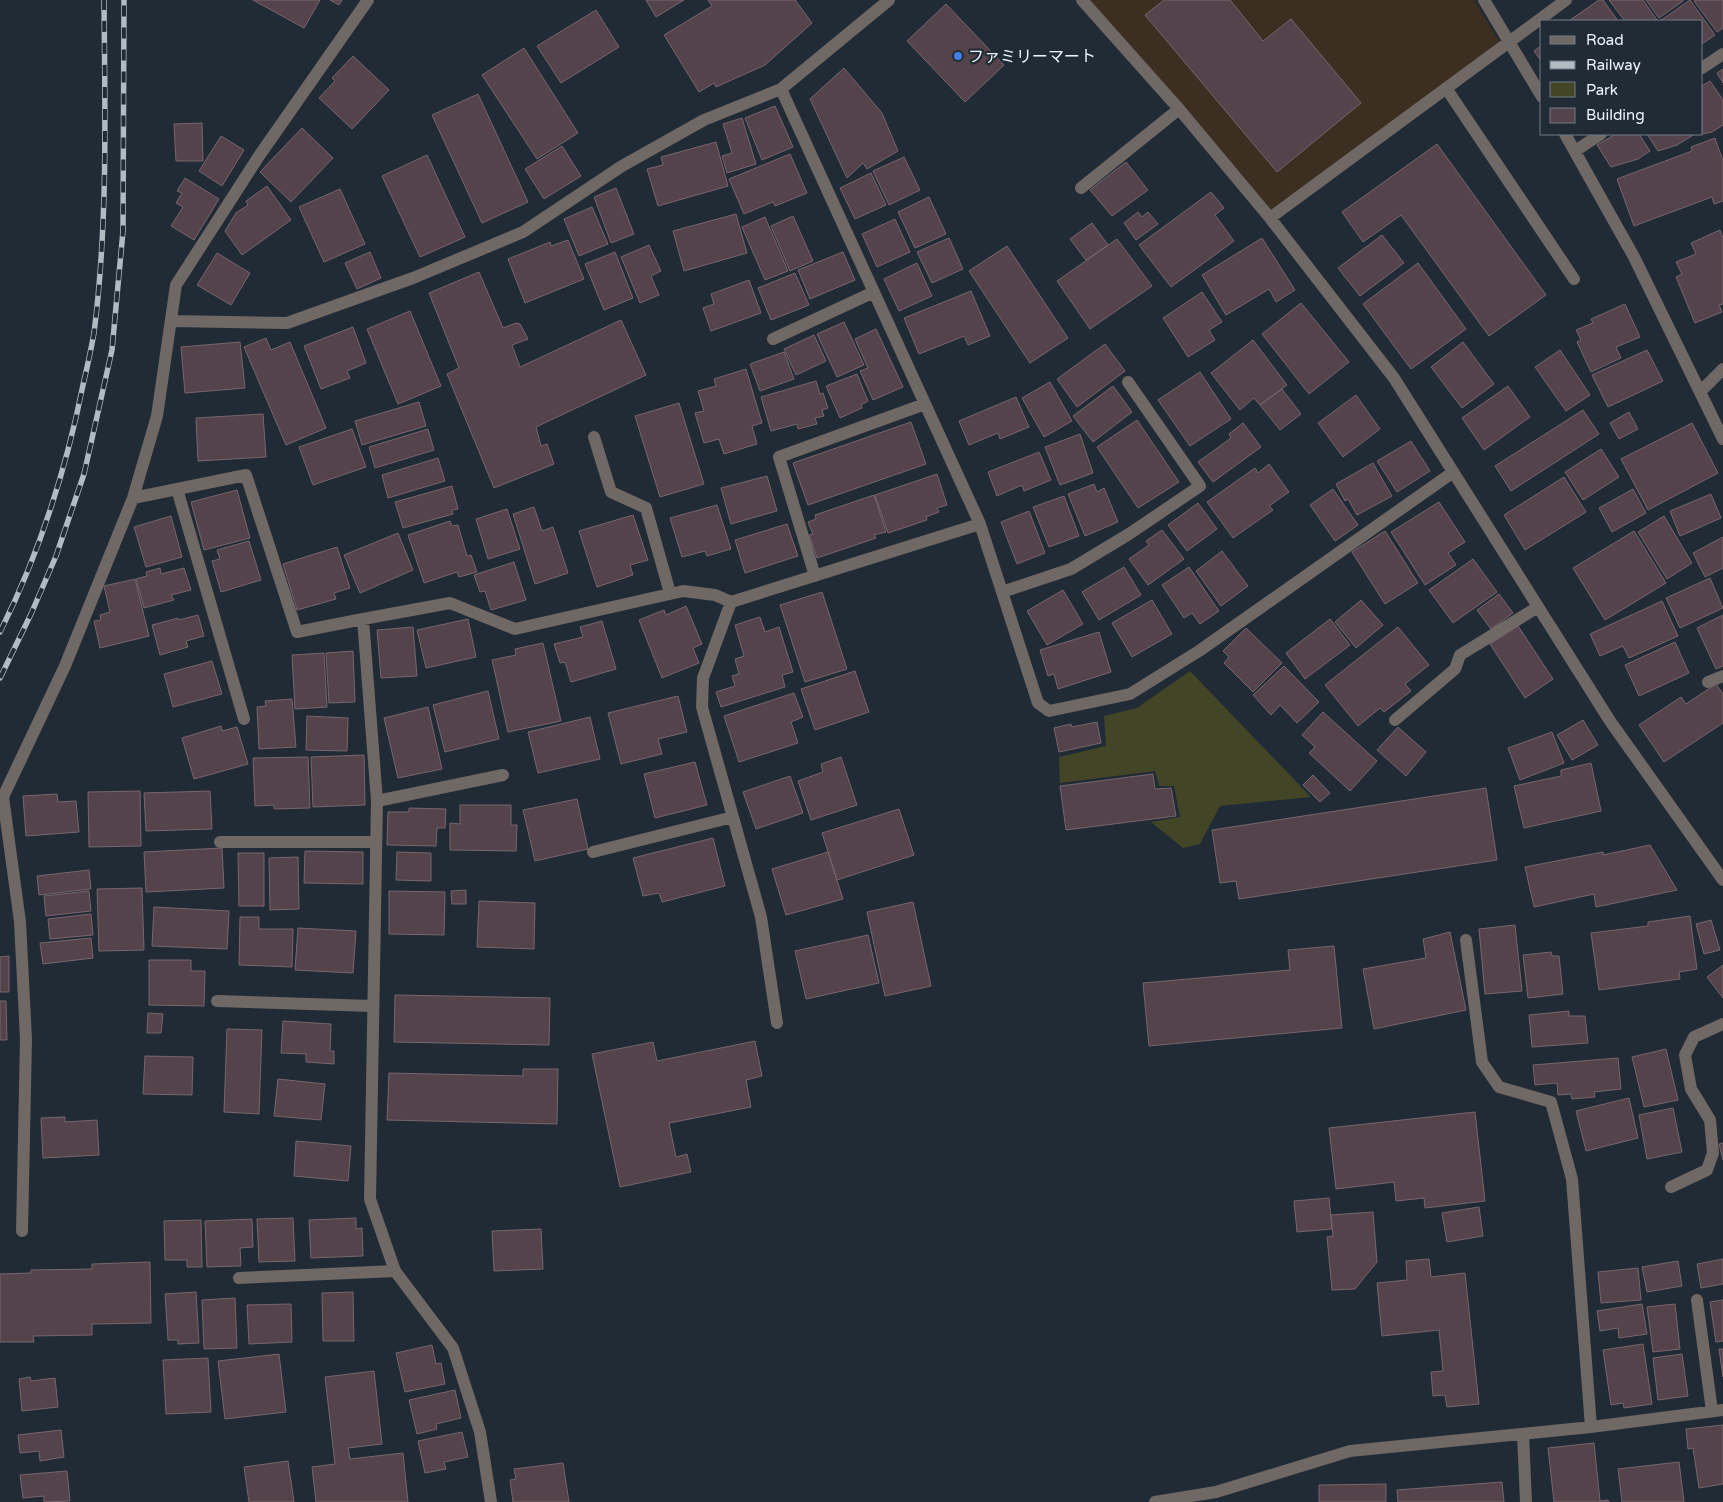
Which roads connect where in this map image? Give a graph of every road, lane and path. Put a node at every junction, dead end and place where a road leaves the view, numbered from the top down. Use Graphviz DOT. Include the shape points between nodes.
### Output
graph roads {
  1 [pos="368,0"];
  2 [pos="889,0"];
  3 [pos="1082,0"];
  4 [pos="1484,0"];
  5 [pos="1566,0"];
  6 [pos="1508,42"];
  7 [pos="1723,54"];
  8 [pos="1703,67"];
  9 [pos="1446,88"];
  10 [pos="781,89"];
  11 [pos="1540,93"];
  12 [pos="1178,109"];
  13 [pos="1565,135"];
  14 [pos="1599,135"];
  15 [pos="1575,151"];
  16 [pos="1081,188"];
  17 [pos="1270,218"];
  18 [pos="1574,279"];
  19 [pos="874,292"];
  20 [pos="172,322"];
  21 [pos="773,339"];
  22 [pos="1723,369"];
  23 [pos="1128,382"];
  24 [pos="1700,392"];
  25 [pos="925,404"];
  26 [pos="594,437"];
  27 [pos="1723,439"];
  28 [pos="1452,472"];
  29 [pos="177,489"];
  30 [pos="133,498"];
  31 [pos="980,524"];
  32 [pos="816,576"];
  33 [pos="1002,592"];
  34 [pos="670,593"];
  35 [pos="731,602"];
  36 [pos="1538,607"];
  37 [pos="363,619"];
  38 [pos="1723,676"];
  39 [pos="1708,682"];
  40 [pos="244,719"];
  41 [pos="1395,720"];
  42 [pos="503,776"];
  43 [pos="378,801"];
  44 [pos="733,817"];
  45 [pos="220,842"];
  46 [pos="376,842"];
  47 [pos="593,852"];
  48 [pos="1723,880"];
  49 [pos="1466,940"];
  50 [pos="217,1002"];
  51 [pos="373,1006"];
  52 [pos="777,1023"];
  53 [pos="1723,1024"];
  54 [pos="1671,1187"];
  55 [pos="22,1231"];
  56 [pos="396,1271"];
  57 [pos="239,1278"];
  58 [pos="1697,1300"];
  59 [pos="1718,1411"];
  60 [pos="1591,1426"];
  61 [pos="1523,1434"];
  62 [pos="491,1502"];
  63 [pos="1155,1502"];
  64 [pos="1526,1502"];
  1 -- 20 [label="street" via="259,156 176,285"];
  2 -- 10 [label="street"];
  3 -- 12 [label="street"];
  4 -- 6 [label="street"];
  5 -- 6 [label="street"];
  6 -- 9 [label="street"];
  6 -- 11 [label="street"];
  7 -- 8 [label="street"];
  9 -- 17 [label="street"];
  9 -- 18 [label="street"];
  10 -- 19 [label="street"];
  10 -- 20 [label="street" via="704,120 622,166 523,232 413,278 288,324"];
  12 -- 16 [label="street"];
  12 -- 17 [label="street"];
  13 -- 15 [label="street"];
  14 -- 15 [label="street"];
  15 -- 24 [label="street" via="1634,257"];
  17 -- 28 [label="street" via="1394,378"];
  19 -- 21 [label="street"];
  19 -- 25 [label="street"];
  20 -- 30 [label="street" via="157,416"];
  22 -- 24 [label="street"];
  23 -- 33 [label="street" via="1200,486 1071,569"];
  24 -- 27 [label="street"];
  25 -- 31 [label="street"];
  25 -- 32 [label="street" via="779,457"];
  26 -- 34 [label="street" via="611,492 646,508"];
  28 -- 33 [label="street" via="1200,651 1130,694 1049,711 1038,703"];
  28 -- 36 [label="street"];
  29 -- 30 [label="street"];
  29 -- 37 [label="street" via="246,475 297,632"];
  29 -- 40 [label="street"];
  30 -- 55 [label="street" via="65,666 3,797 20,922 26,1030"];
  31 -- 32 [label="street"];
  31 -- 33 [label="street"];
  32 -- 35 [label="street"];
  34 -- 35 [label="street" via="683,591 715,595"];
  34 -- 37 [label="street" via="515,629 450,603"];
  35 -- 44 [label="street" via="703,678 702,707"];
  36 -- 41 [label="street" via="1460,655 1455,668"];
  36 -- 48 [label="street" via="1610,721"];
  37 -- 43 [label="street"];
  38 -- 39 [label="street"];
  42 -- 43 [label="street"];
  43 -- 46 [label="street"];
  44 -- 47 [label="street"];
  44 -- 52 [label="street" via="761,917"];
  45 -- 46 [label="street"];
  46 -- 51 [label="street"];
  49 -- 60 [label="street" via="1482,1062 1498,1087 1551,1102 1572,1179"];
  50 -- 51 [label="street"];
  51 -- 56 [label="street" via="370,1199"];
  53 -- 54 [label="street" via="1694,1037 1686,1055 1691,1089 1710,1120 1713,1153 1707,1170"];
  56 -- 57 [label="street"];
  56 -- 62 [label="street" via="453,1348 480,1432"];
  58 -- 59 [label="street"];
  59 -- 60 [label="street"];
  60 -- 61 [label="street"];
  61 -- 63 [label="street" via="1350,1451 1216,1492"];
  61 -- 64 [label="street"];
}
